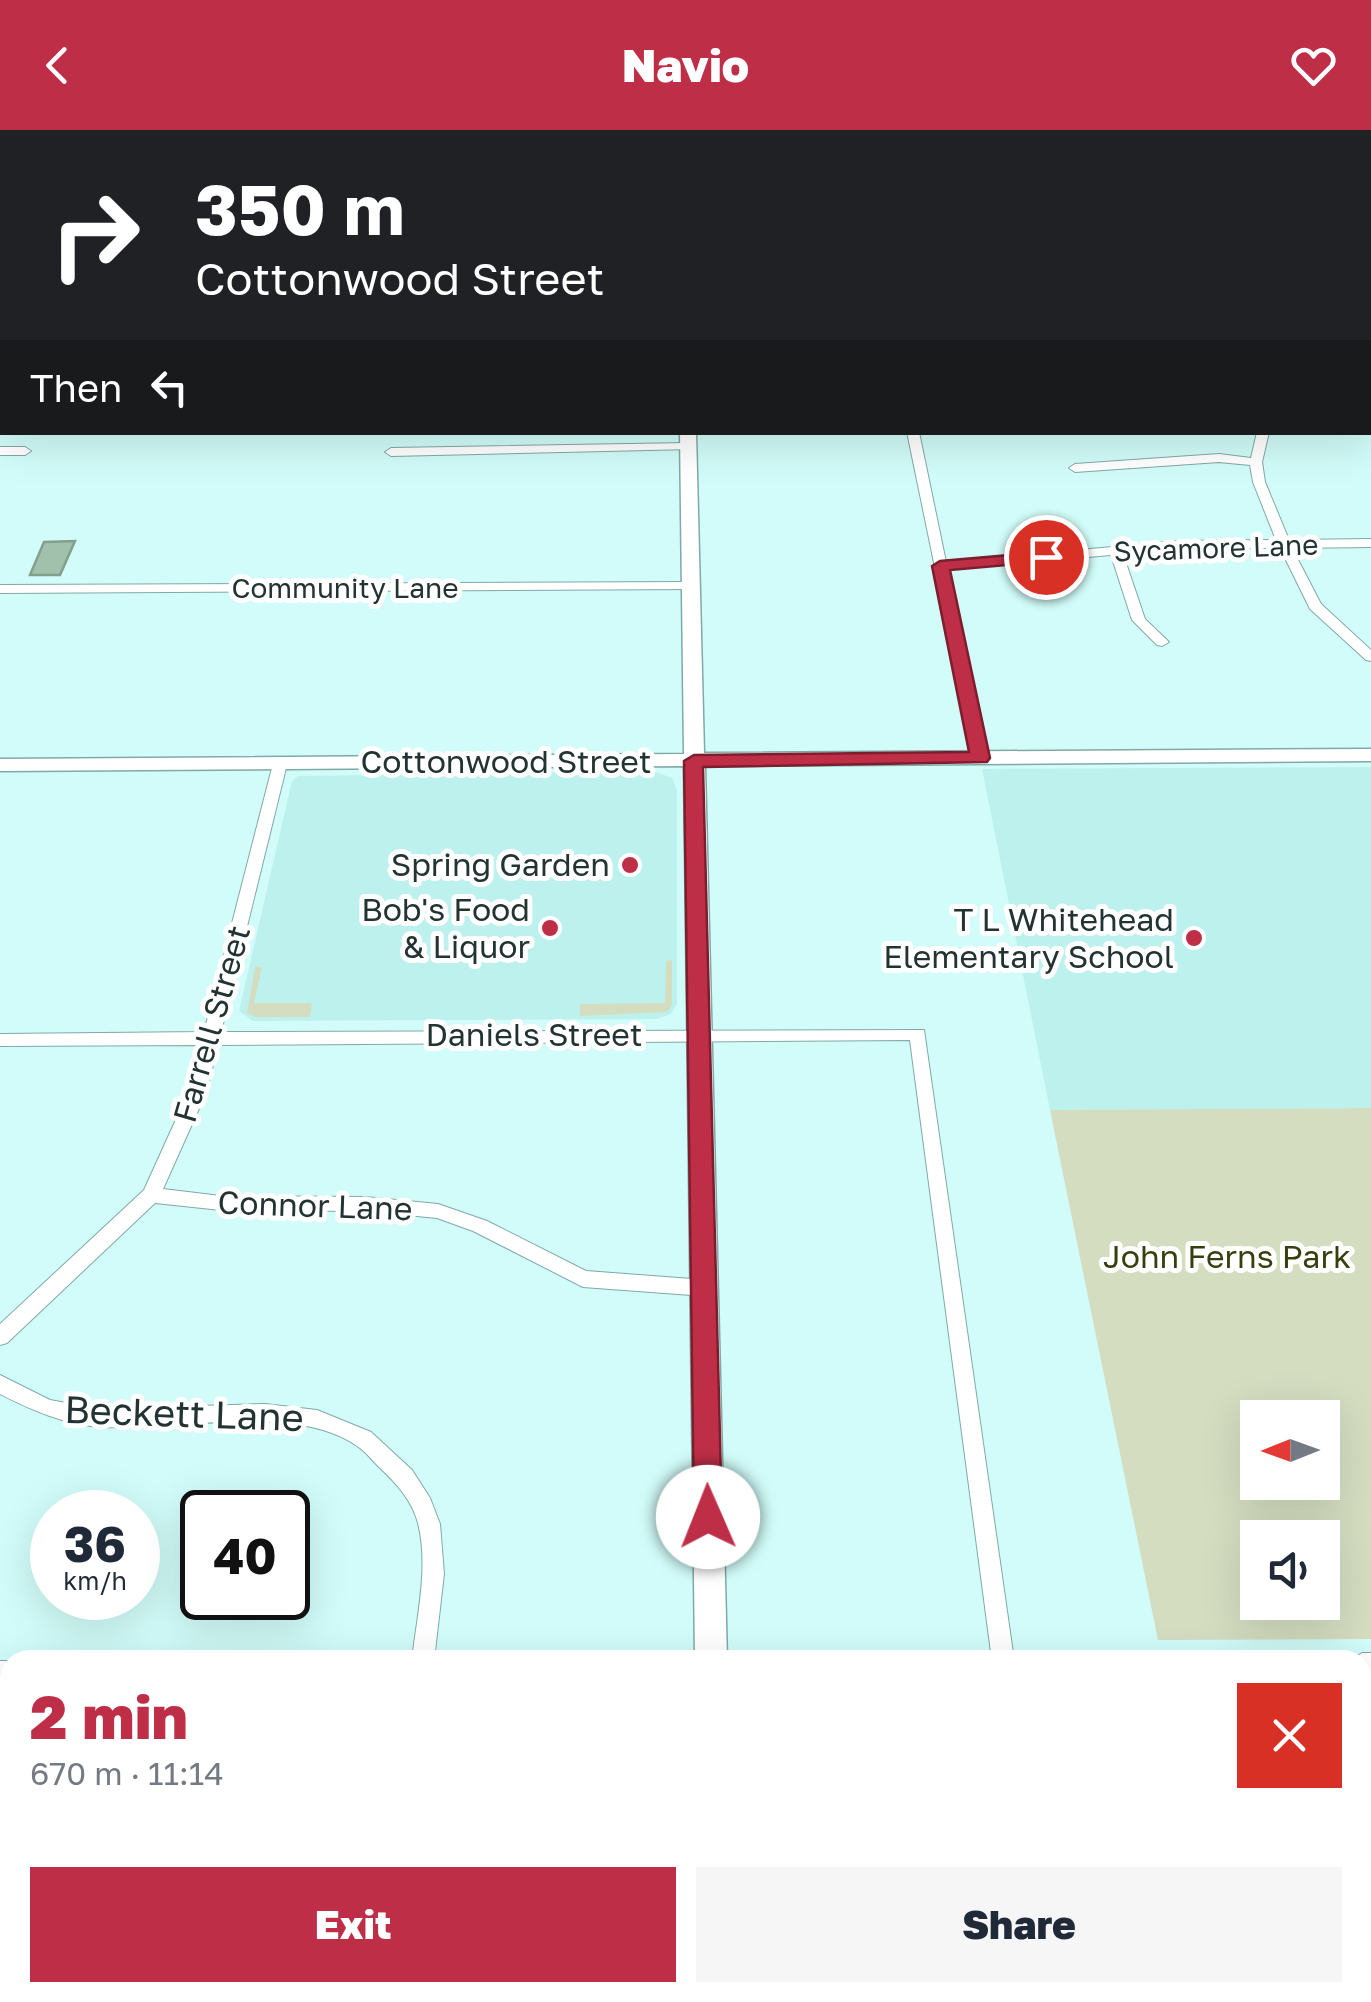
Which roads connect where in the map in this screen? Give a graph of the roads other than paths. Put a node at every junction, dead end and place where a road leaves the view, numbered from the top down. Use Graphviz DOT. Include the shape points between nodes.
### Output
graph roads {
  1 [pos="914,435"];
  2 [pos="1262,435"];
  3 [pos="688,440"];
  4 [pos="0,451"];
  5 [pos="25,451"];
  6 [pos="391,452"];
  7 [pos="1256,462"];
  8 [pos="1075,468"];
  9 [pos="1371,543"];
  10 [pos="1284,544"];
  11 [pos="1116,552"];
  12 [pos="940,566"];
  13 [pos="690,586"];
  14 [pos="0,589"];
  15 [pos="1162,642"];
  16 [pos="1370,655"];
  17 [pos="1371,756"];
  18 [pos="980,758"];
  19 [pos="694,761"];
  20 [pos="280,764"];
  21 [pos="0,765"];
  22 [pos="698,1034"];
  23 [pos="211,1038"];
  24 [pos="0,1040"];
  25 [pos="151,1195"];
  26 [pos="704,1288"];
  27 [pos="0,1337"];
  28 [pos="0,1384"];
  29 [pos="424,1650"];
  30 [pos="711,1650"];
  31 [pos="1002,1650"];
  1 -- 12 [label="street"];
  2 -- 7 [label="street"];
  3 -- 6 [label="street"];
  3 -- 13 [label="street"];
  4 -- 5 [label="street"];
  7 -- 8 [label="street" via="1219,458"];
  7 -- 10 [label="street"];
  9 -- 10 [label="street, Sycamore Lane"];
  10 -- 11 [label="street, Sycamore Lane"];
  10 -- 16 [label="street" via="1315,606"];
  11 -- 12 [label="street, Sycamore Lane"];
  11 -- 15 [label="street" via="1139,620"];
  12 -- 18 [label="street"];
  13 -- 14 [label="street, Community Lane"];
  13 -- 19 [label="street"];
  17 -- 18 [label="street, Cottonwood Street"];
  18 -- 19 [label="street, Cottonwood Street"];
  19 -- 20 [label="street, Cottonwood Street"];
  19 -- 22 [label="street"];
  20 -- 21 [label="street, Cottonwood Street"];
  20 -- 23 [label="street, Farrell Street"];
  22 -- 23 [label="street, Daniels Street"];
  22 -- 26 [label="street"];
  22 -- 31 [label="street, Daniels Street" via="918,1034"];
  23 -- 24 [label="street, Daniels Street"];
  23 -- 25 [label="street, Farrell Street" via="198,1093"];
  25 -- 26 [label="street, Connor Lane" via="438,1211 583,1279"];
  25 -- 27 [label="street, Farrell Street"];
  26 -- 30 [label="street"];
  28 -- 29 [label="street, Beckett Lane" via="36,1408 78,1416 295,1414 352,1432 388,1455 429,1524"];
}
